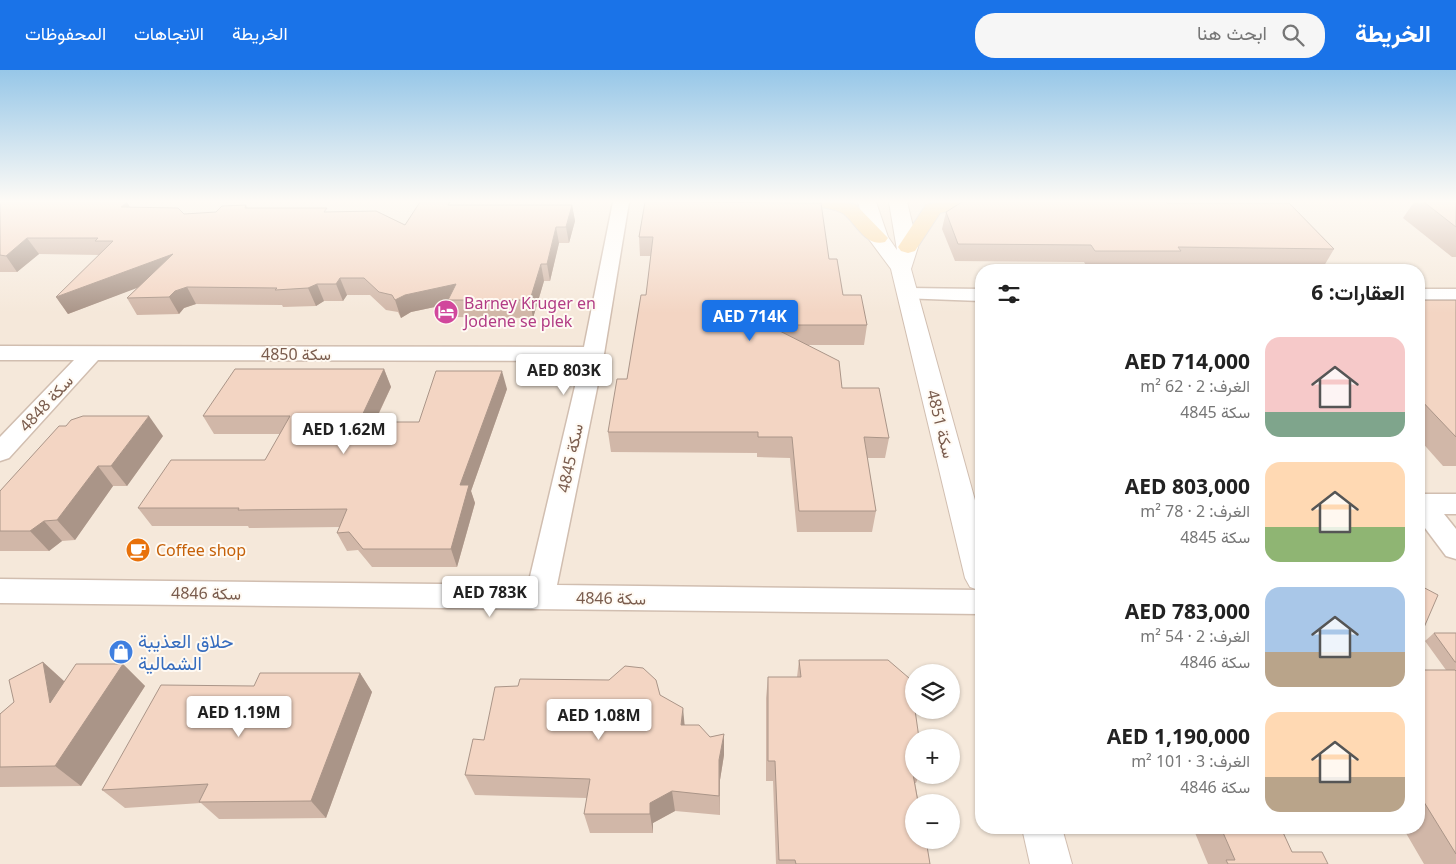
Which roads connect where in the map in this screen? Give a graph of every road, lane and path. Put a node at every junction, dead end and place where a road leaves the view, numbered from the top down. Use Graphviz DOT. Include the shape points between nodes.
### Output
graph roads {
  1 [pos="615,239"];
  2 [pos="879,239"];
  3 [pos="903,239"];
  4 [pos="916,239"];
  5 [pos="905,258"];
  6 [pos="908,294"];
  7 [pos="975,295"];
  8 [pos="1425,295"];
  9 [pos="1456,295"];
  10 [pos="0,353"];
  11 [pos="92,353"];
  12 [pos="592,354"];
  13 [pos="0,452"];
  14 [pos="1425,503"];
  15 [pos="1456,504"];
  16 [pos="1425,509"];
  17 [pos="1456,548"];
  18 [pos="975,555"];
  19 [pos="0,591"];
  20 [pos="540,597"];
  21 [pos="975,602"];
  22 [pos="1044,834"];
  23 [pos="1051,864"];
  1 -- 12 [label="street, سكة 4845"];
  2 -- 5 [label="street, سكة 4851"];
  3 -- 5 [label="street, سكة 4851"];
  4 -- 5 [label="main road"];
  5 -- 6 [label="street, سكة 4851"];
  6 -- 7 [label="street"];
  6 -- 18 [label="street, سكة 4851"];
  8 -- 9 [label="street"];
  10 -- 11 [label="street, سكة 4850"];
  11 -- 12 [label="street, سكة 4850"];
  11 -- 13 [label="street, سكة 4848"];
  12 -- 20 [label="street, سكة 4845"];
  14 -- 15 [label="street"];
  16 -- 17 [label="street"];
  19 -- 20 [label="street, سكة 4846"];
  20 -- 21 [label="street, سكة 4846"];
  22 -- 23 [label="street"];
}
